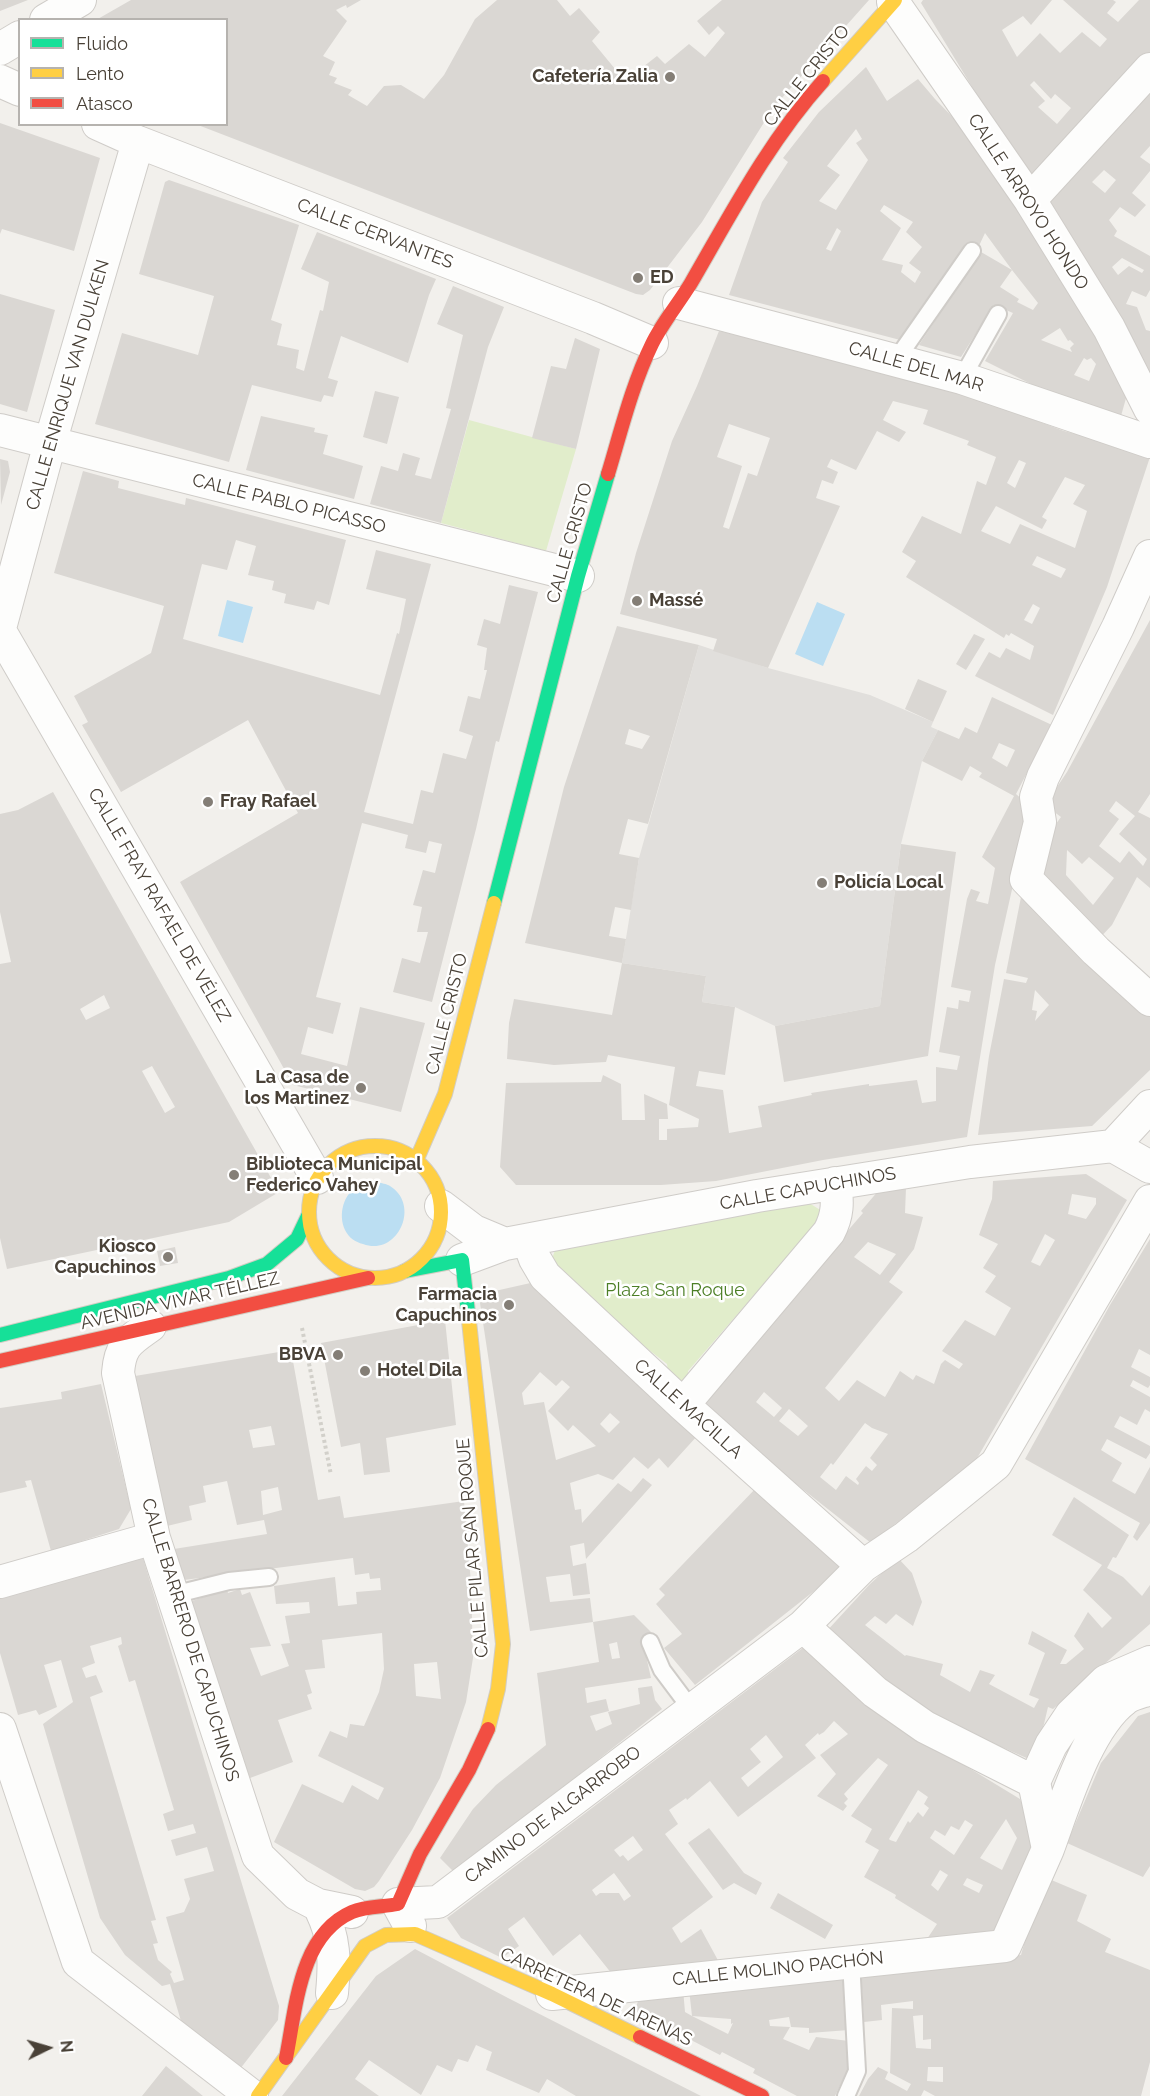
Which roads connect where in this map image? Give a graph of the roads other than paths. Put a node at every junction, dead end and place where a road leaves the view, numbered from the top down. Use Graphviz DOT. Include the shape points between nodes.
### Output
graph roads {
  1 [pos="80,0"];
  2 [pos="894,1"];
  3 [pos="49,18"];
  4 [pos="18,38"];
  5 [pos="0,50"];
  6 [pos="1150,69"];
  7 [pos="0,81"];
  8 [pos="18,89"];
  9 [pos="102,126"];
  10 [pos="138,142"];
  11 [pos="1030,200"];
  12 [pos="972,251"];
  13 [pos="679,303"];
  14 [pos="998,314"];
  15 [pos="652,343"];
  16 [pos="896,360"];
  17 [pos="962,378"];
  18 [pos="1150,409"];
  19 [pos="0,430"];
  20 [pos="1150,442"];
  21 [pos="50,443"];
  22 [pos="1150,556"];
  23 [pos="578,576"];
  24 [pos="0,629"];
  25 [pos="1150,1000"];
  26 [pos="1150,1106"];
  27 [pos="1113,1146"];
  28 [pos="416,1161"];
  29 [pos="1150,1167"];
  30 [pos="317,1178"];
  31 [pos="835,1183"];
  32 [pos="1150,1201"];
  33 [pos="441,1206"];
  34 [pos="309,1214"];
  35 [pos="516,1242"];
  36 [pos="462,1260"];
  37 [pos="405,1271"];
  38 [pos="368,1278"];
  39 [pos="150,1326"];
  40 [pos="0,1335"];
  41 [pos="0,1361"];
  42 [pos="683,1405"];
  43 [pos="154,1538"];
  44 [pos="863,1566"];
  45 [pos="269,1577"];
  46 [pos="0,1582"];
  47 [pos="173,1595"];
  48 [pos="803,1626"];
  49 [pos="650,1642"];
  50 [pos="1150,1662"];
  51 [pos="1150,1689"];
  52 [pos="692,1710"];
  53 [pos="0,1729"];
  54 [pos="1034,1782"];
  55 [pos="1048,1849"];
  56 [pos="438,1902"];
  57 [pos="398,1904"];
  58 [pos="333,1915"];
  59 [pos="414,1934"];
  60 [pos="446,1948"];
  61 [pos="851,1961"];
  62 [pos="332,1993"];
  63 [pos="552,1994"];
  64 [pos="286,2058"];
  65 [pos="252,2096"];
  66 [pos="258,2096"];
  67 [pos="762,2096"];
  68 [pos="846,2096"];
  1 -- 3 [label="street"];
  2 -- 11 [label="street, CALLE ARROYO HONDO"];
  2 -- 13 [label="street, CALLE CRISTO" via="788,123"];
  4 -- 5 [label="street"];
  6 -- 11 [label="street"];
  7 -- 8 [label="street"];
  9 -- 10 [label="street, CALLE CERVANTES"];
  10 -- 15 [label="street, CALLE CERVANTES"];
  10 -- 21 [label="street, CALLE ENRIQUE VAN DULKEN"];
  11 -- 18 [label="street, CALLE ARROYO HONDO" via="1109,328"];
  12 -- 16 [label="lane"];
  13 -- 15 [label="street, CALLE CRISTO"];
  13 -- 16 [label="street, CALLE DEL MAR"];
  14 -- 17 [label="lane"];
  15 -- 23 [label="street, CALLE CRISTO" via="629,404"];
  16 -- 17 [label="street, CALLE DEL MAR"];
  17 -- 20 [label="street, CALLE DEL MAR"];
  19 -- 21 [label="street, CALLE PABLO PICASSO"];
  21 -- 23 [label="street, CALLE PABLO PICASSO"];
  21 -- 24 [label="street, CALLE ENRIQUE VAN DULKEN"];
  22 -- 25 [label="street" via="1043,777 1036,797 1040,822 1026,879"];
  23 -- 28 [label="street, CALLE CRISTO" via="445,1094"];
  24 -- 30 [label="street, CALLE FRAY RAFAEL DE VÉLEZ"];
  26 -- 27 [label="street"];
  27 -- 29 [label="street"];
  27 -- 31 [label="street, CALLE CAPUCHINOS" via="970,1162"];
  28 -- 30 [label="street" via="397,1150 376,1146 354,1149 334,1160"];
  28 -- 33 [label="street" via="433,1181"];
  30 -- 34 [label="street"];
  31 -- 35 [label="street, CALLE CAPUCHINOS"];
  31 -- 42 [label="street" via="838,1203 829,1232"];
  32 -- 44 [label="street, CAMINO DE ALGARROBO" via="996,1464"];
  33 -- 35 [label="street" via="474,1231"];
  33 -- 37 [label="street" via="433,1244 421,1260"];
  34 -- 38 [label="street" via="320,1250 350,1273"];
  34 -- 40 [label="street, AVENIDA VIVAR TÉLLEZ" via="297,1239 267,1264 229,1278"];
  35 -- 36 [label="street, CALLE CAPUCHINOS"];
  35 -- 42 [label="street, CALLE MACILLA" via="535,1259 545,1276"];
  36 -- 37 [label="street"];
  36 -- 57 [label="street, CALLE PILAR SAN ROQUE" via="503,1644 500,1684 480,1749 421,1853"];
  37 -- 38 [label="street" via="387,1278"];
  38 -- 39 [label="street, AVENIDA VIVAR TÉLLEZ"];
  39 -- 41 [label="street, AVENIDA VIVAR TÉLLEZ"];
  39 -- 43 [label="street, CALLE BARRERO DE CAPUCHINOS" via="119,1354 118,1372"];
  42 -- 44 [label="street, CALLE MACILLA"];
  43 -- 46 [label="street"];
  43 -- 47 [label="street, CALLE BARRERO DE CAPUCHINOS"];
  44 -- 48 [label="street, CAMINO DE ALGARROBO"];
  45 -- 47 [label="lane" via="229,1581"];
  47 -- 58 [label="street, CALLE BARRERO DE CAPUCHINOS" via="258,1856 297,1894"];
  48 -- 52 [label="street, CAMINO DE ALGARROBO"];
  48 -- 54 [label="street" via="875,1692 925,1727"];
  49 -- 52 [label="lane" via="662,1670"];
  50 -- 54 [label="street" via="1106,1681 1071,1715"];
  51 -- 55 [label="street" via="1125,1698 1104,1719 1079,1766"];
  52 -- 56 [label="street, CAMINO DE ALGARROBO"];
  53 -- 65 [label="street" via="78,1962"];
  54 -- 55 [label="street"];
  55 -- 61 [label="street, CALLE MOLINO PACHÓN" via="1005,1946"];
  56 -- 57 [label="street"];
  56 -- 60 [label="street" via="432,1922"];
  57 -- 58 [label="street"];
  57 -- 59 [label="street"];
  58 -- 62 [label="street"];
  58 -- 64 [label="street" via="305,1971"];
  59 -- 60 [label="street, CARRETERA DE ARENAS"];
  59 -- 62 [label="street" via="386,1935 365,1946"];
  60 -- 63 [label="street, CARRETERA DE ARENAS"];
  61 -- 63 [label="street, CALLE MOLINO PACHÓN"];
  61 -- 68 [label="lane" via="857,2071"];
  62 -- 64 [label="street"];
  63 -- 67 [label="street, CARRETERA DE ARENAS"];
  64 -- 66 [label="street"];
}
